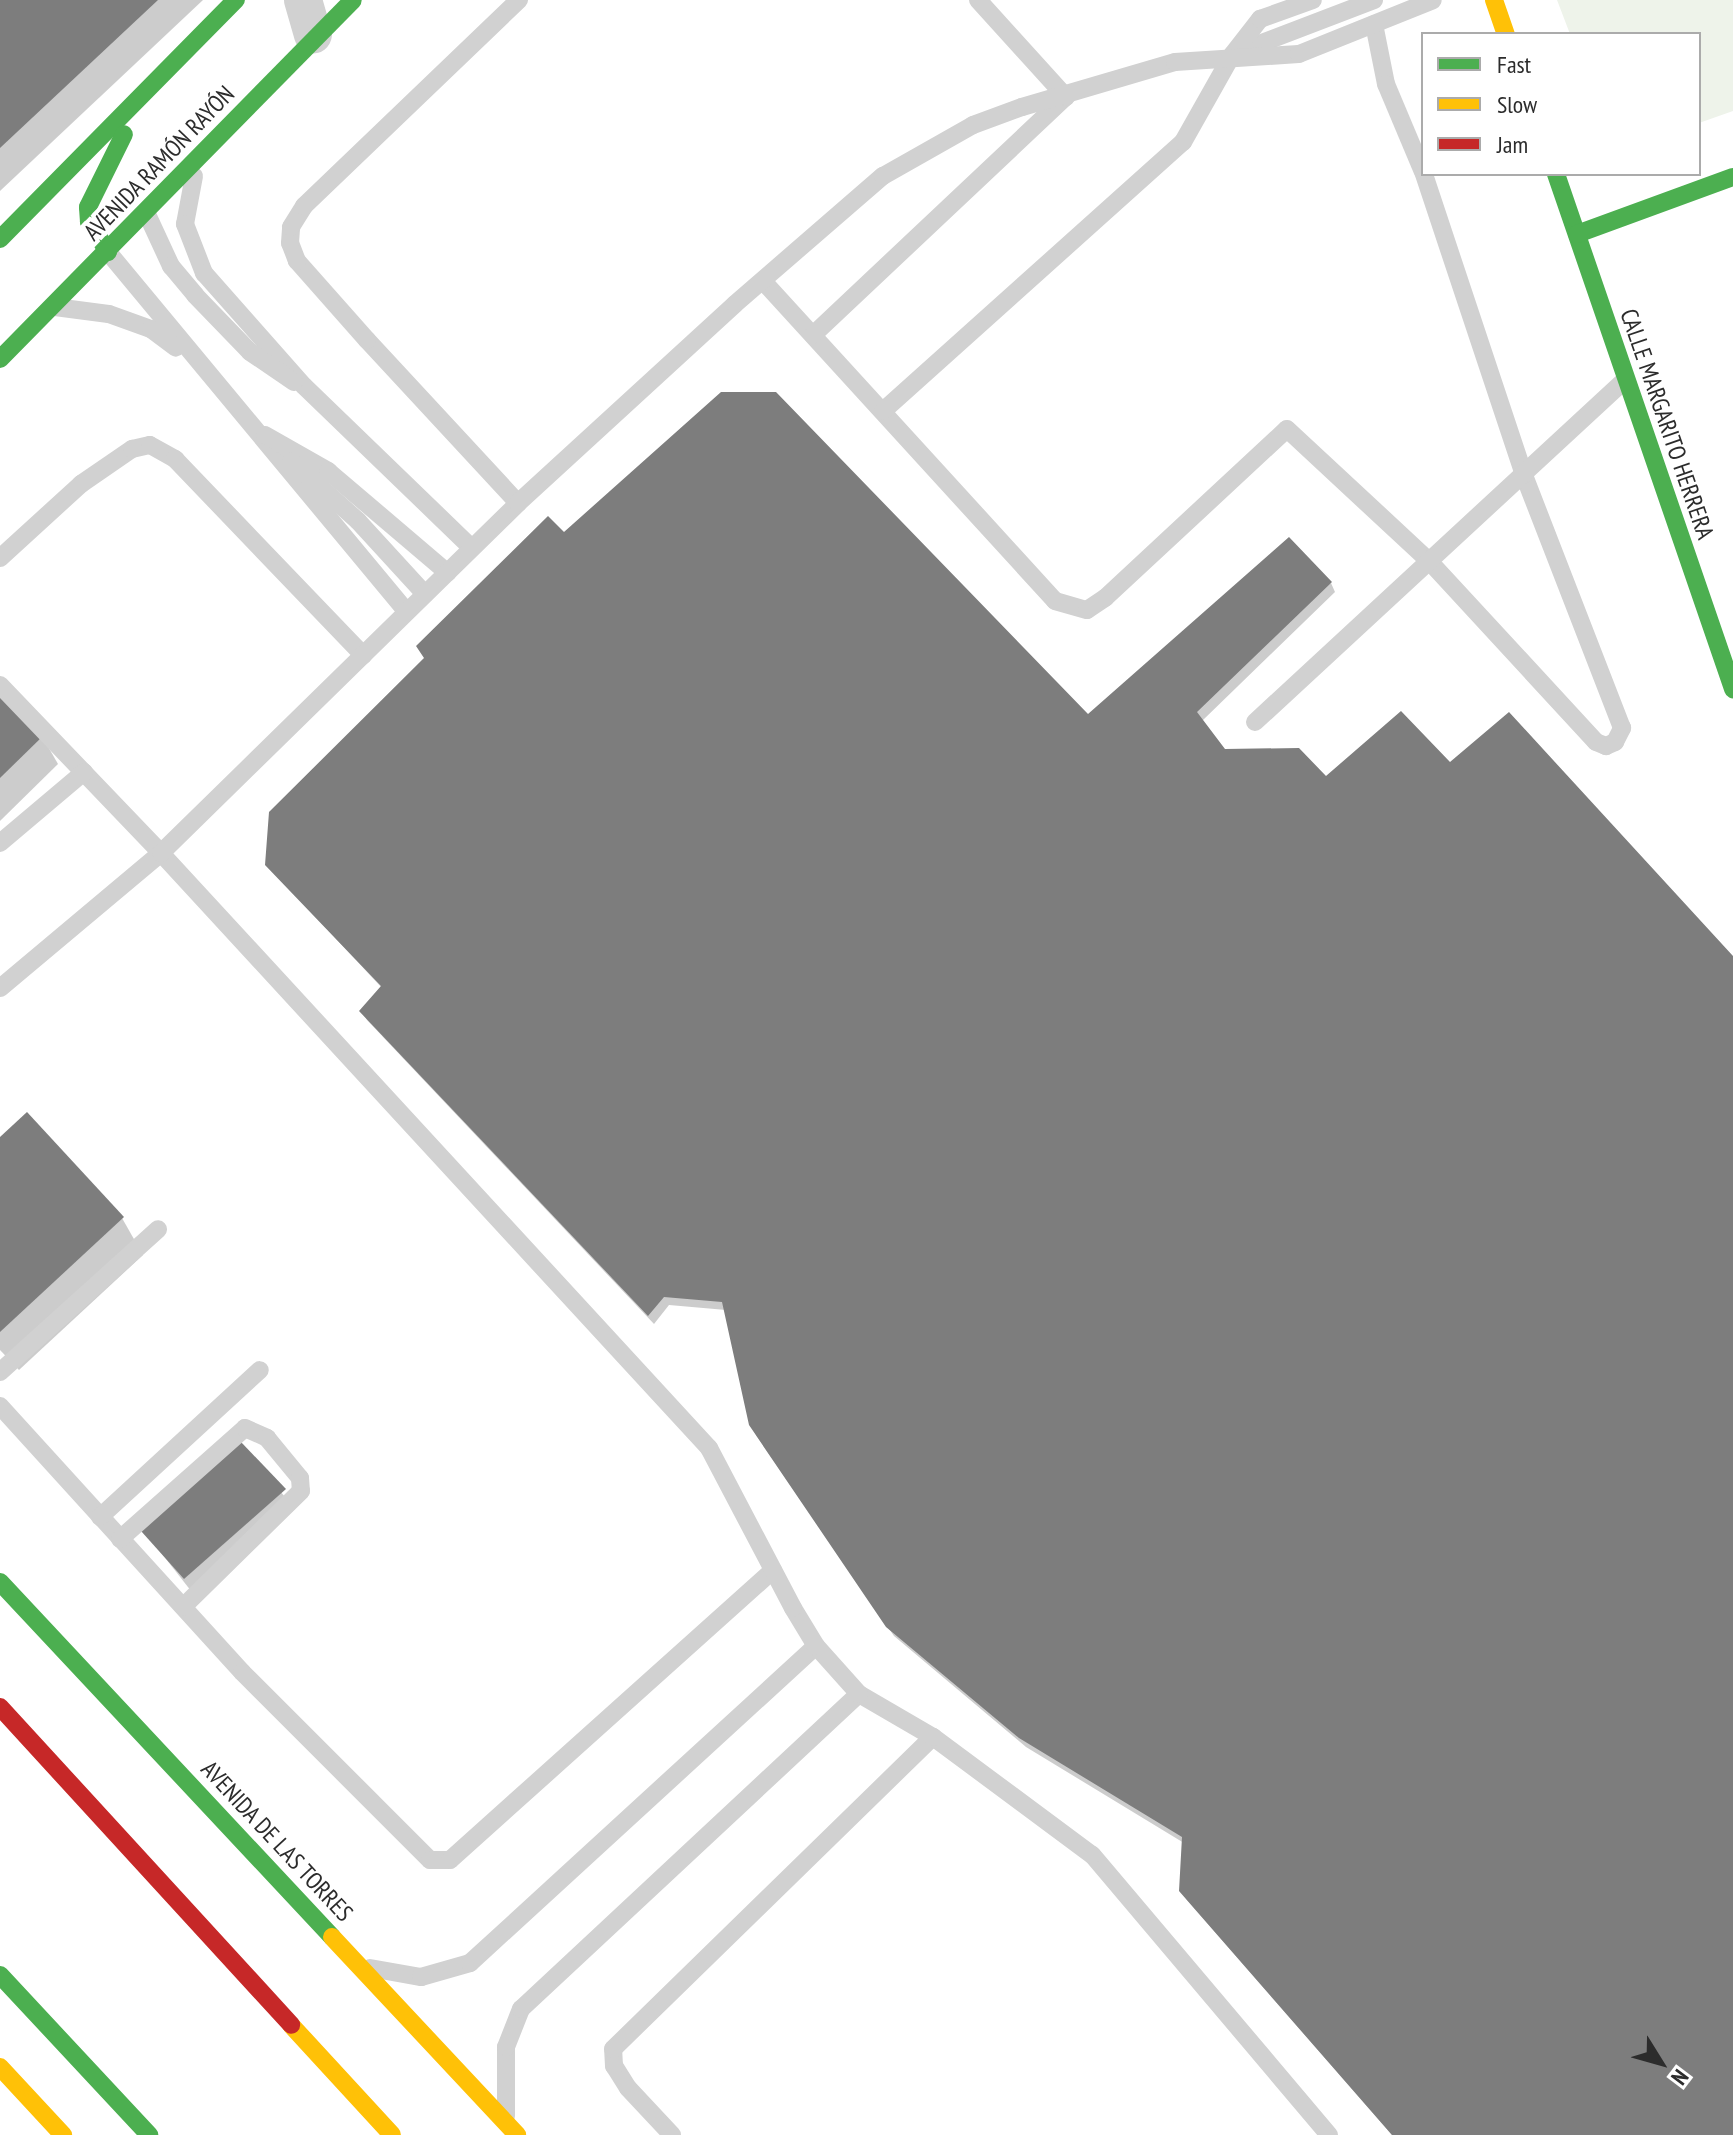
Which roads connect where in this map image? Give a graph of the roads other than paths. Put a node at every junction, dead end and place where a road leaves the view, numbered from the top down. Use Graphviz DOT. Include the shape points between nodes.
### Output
graph roads {
  1 [pos="236,0"];
  2 [pos="353,0"];
  3 [pos="519,0"];
  4 [pos="978,0"];
  5 [pos="1313,0"];
  6 [pos="1374,0"];
  7 [pos="1433,0"];
  8 [pos="1494,0"];
  9 [pos="308,17"];
  10 [pos="1374,24"];
  11 [pos="1505,32"];
  12 [pos="1232,55"];
  13 [pos="153,83"];
  14 [pos="1066,97"];
  15 [pos="196,159"];
  16 [pos="1421,166"];
  17 [pos="1425,176"];
  18 [pos="1557,176"];
  19 [pos="1733,177"];
  20 [pos="146,212"];
  21 [pos="1577,234"];
  22 [pos="0,239"];
  23 [pos="108,252"];
  24 [pos="763,281"];
  25 [pos="52,306"];
  26 [pos="813,335"];
  27 [pos="0,359"];
  28 [pos="198,365"];
  29 [pos="1626,379"];
  30 [pos="304,386"];
  31 [pos="883,411"];
  32 [pos="255,431"];
  33 [pos="1524,475"];
  34 [pos="518,503"];
  35 [pos="471,547"];
  36 [pos="0,558"];
  37 [pos="1430,562"];
  38 [pos="448,573"];
  39 [pos="425,594"];
  40 [pos="406,611"];
  41 [pos="363,655"];
  42 [pos="0,685"];
  43 [pos="1733,689"];
  44 [pos="1255,722"];
  45 [pos="84,772"];
  46 [pos="0,843"];
  47 [pos="161,853"];
  48 [pos="0,988"];
  49 [pos="158,1229"];
  50 [pos="260,1370"];
  51 [pos="0,1372"];
  52 [pos="0,1406"];
  53 [pos="100,1517"];
  54 [pos="120,1539"];
  55 [pos="773,1570"];
  56 [pos="0,1582"];
  57 [pos="183,1607"];
  58 [pos="816,1646"];
  59 [pos="0,1681"];
  60 [pos="859,1694"];
  61 [pos="0,1707"];
  62 [pos="933,1737"];
  63 [pos="82,1797"];
  64 [pos="361,1966"];
  65 [pos="0,1975"];
  66 [pos="0,2067"];
  67 [pos="512,2129"];
  68 [pos="666,2129"];
  69 [pos="63,2135"];
  70 [pos="149,2135"];
  71 [pos="392,2135"];
  72 [pos="1329,2135"];
  1 -- 13 [label="main road"];
  2 -- 9 [label="main road, AVENIDA RAMÓN RAYÓN"];
  3 -- 34 [label="lane" via="304,206 291,227 290,243 297,261"];
  4 -- 14 [label="lane"];
  5 -- 12 [label="lane" via="1260,19"];
  6 -- 12 [label="lane"];
  7 -- 10 [label="lane"];
  8 -- 11 [label="main road"];
  9 -- 15 [label="main road, AVENIDA RAMÓN RAYÓN"];
  10 -- 12 [label="lane" via="1299,54"];
  10 -- 16 [label="lane" via="1386,84"];
  12 -- 14 [label="lane" via="1175,62"];
  12 -- 31 [label="lane" via="1183,142"];
  13 -- 22 [label="main road"];
  13 -- 23 [label="main road" via="88,207 89,222"];
  14 -- 24 [label="lane" via="973,125 883,176"];
  14 -- 26 [label="lane"];
  15 -- 20 [label="main road, AVENIDA RAMÓN RAYÓN"];
  15 -- 30 [label="lane" via="185,224 190,246 204,273"];
  17 -- 33 [label="lane"];
  18 -- 21 [label="main road, CALLE MARGARITO HERRERA"];
  19 -- 21 [label="main road"];
  20 -- 23 [label="main road, AVENIDA RAMÓN RAYÓN"];
  20 -- 30 [label="lane" via="171,266 195,295 261,361"];
  21 -- 29 [label="main road, CALLE MARGARITO HERRERA"];
  23 -- 25 [label="main road, AVENIDA RAMÓN RAYÓN"];
  23 -- 28 [label="lane"];
  24 -- 26 [label="lane"];
  24 -- 34 [label="lane"];
  25 -- 27 [label="main road, AVENIDA RAMÓN RAYÓN"];
  25 -- 28 [label="lane" via="109,314 151,329"];
  26 -- 31 [label="lane"];
  28 -- 32 [label="lane"];
  29 -- 33 [label="lane"];
  29 -- 43 [label="main road, CALLE MARGARITO HERRERA"];
  30 -- 35 [label="lane"];
  31 -- 37 [label="lane" via="1055,601 1070,608 1087,610 1105,598 1287,429"];
  32 -- 38 [label="lane" via="328,471"];
  32 -- 39 [label="lane" via="328,492"];
  32 -- 40 [label="lane"];
  33 -- 37 [label="lane"];
  33 -- 37 [label="lane" via="1622,728 1615,742 1596,742"];
  34 -- 35 [label="lane"];
  35 -- 38 [label="lane"];
  36 -- 41 [label="lane" via="81,484 132,449 150,445 175,459"];
  37 -- 44 [label="lane"];
  38 -- 39 [label="lane"];
  39 -- 40 [label="lane"];
  40 -- 41 [label="lane"];
  41 -- 47 [label="lane"];
  42 -- 45 [label="lane"];
  45 -- 46 [label="lane"];
  45 -- 47 [label="lane"];
  47 -- 48 [label="lane"];
  47 -- 55 [label="lane" via="709,1448"];
  49 -- 51 [label="lane"];
  50 -- 53 [label="lane"];
  52 -- 53 [label="lane"];
  53 -- 54 [label="lane"];
  54 -- 57 [label="lane"];
  54 -- 57 [label="lane" via="245,1428 267,1438 300,1478 301,1491"];
  55 -- 57 [label="lane" via="450,1860 424,1856"];
  55 -- 58 [label="lane"];
  56 -- 64 [label="main road, AVENIDA DE LAS TORRES"];
  58 -- 60 [label="lane"];
  58 -- 64 [label="lane" via="470,1963 421,1977"];
  59 -- 63 [label="main road"];
  60 -- 62 [label="lane"];
  60 -- 67 [label="lane" via="521,2009 506,2047"];
  61 -- 63 [label="main road"];
  62 -- 68 [label="lane" via="613,2049 614,2066"];
  62 -- 72 [label="lane" via="1092,1855"];
  63 -- 71 [label="main road"];
  64 -- 67 [label="main road, AVENIDA DE LAS TORRES"];
  65 -- 70 [label="main road"];
  66 -- 69 [label="main road"];
}
